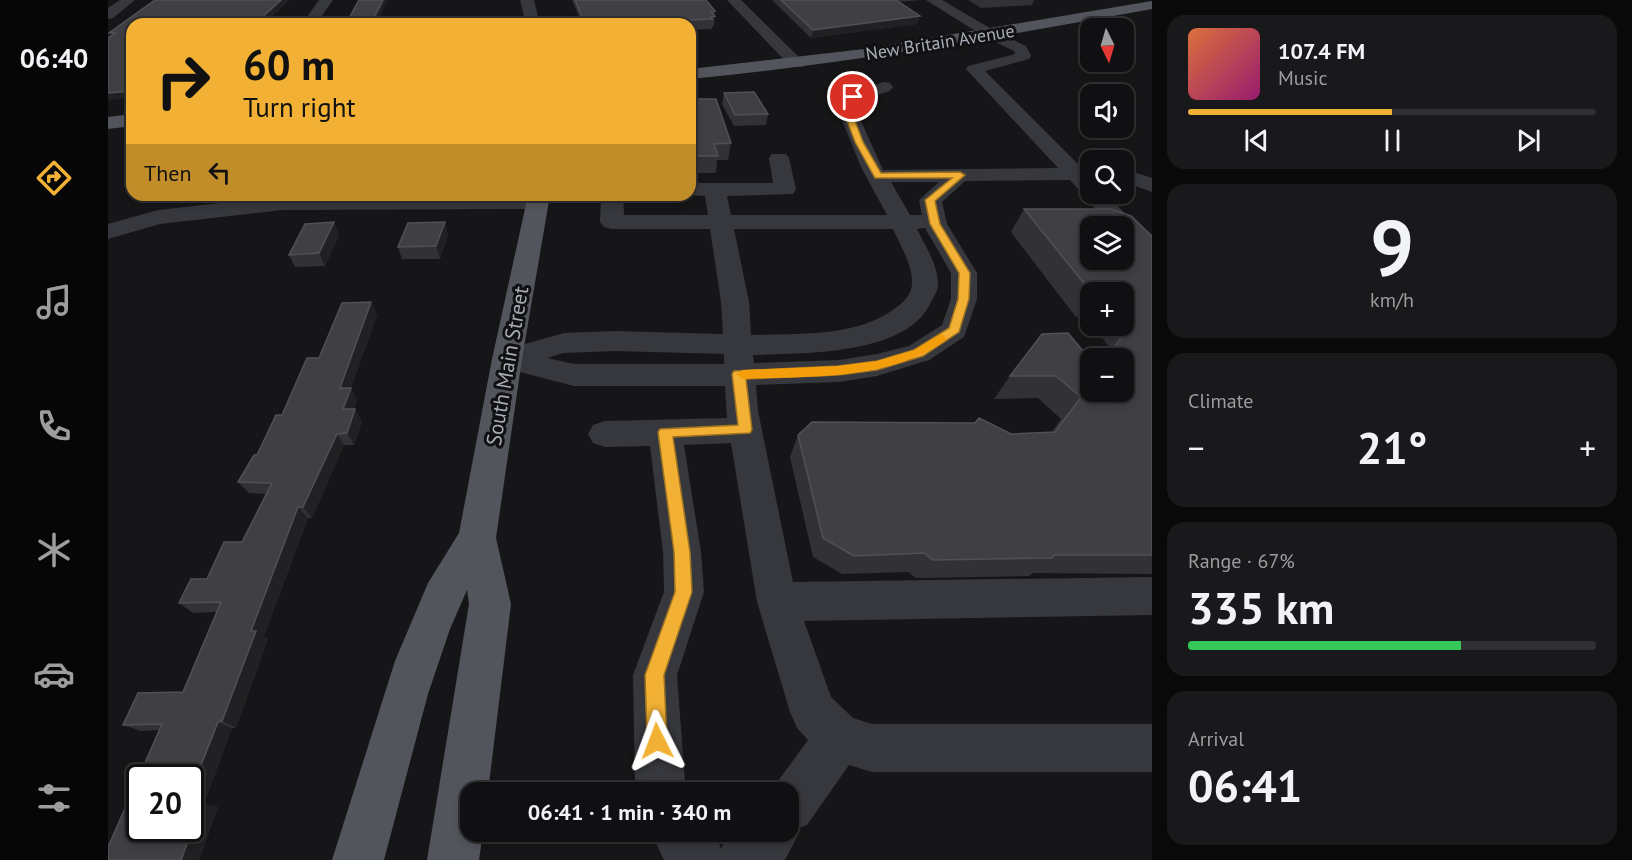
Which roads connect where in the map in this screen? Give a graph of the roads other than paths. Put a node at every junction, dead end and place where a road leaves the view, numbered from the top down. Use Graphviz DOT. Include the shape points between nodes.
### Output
graph roads {
  1 [pos="128,0"];
  2 [pos="326,0"];
  3 [pos="527,0"];
  4 [pos="734,0"];
  5 [pos="933,0"];
  6 [pos="1152,5"];
  7 [pos="108,15"];
  8 [pos="313,18"];
  9 [pos="531,18"];
  10 [pos="990,34"];
  11 [pos="797,64"];
  12 [pos="696,74"];
  13 [pos="884,87"];
  14 [pos="126,121"];
  15 [pos="108,123"];
  16 [pos="779,158"];
  17 [pos="1080,173"];
  18 [pos="960,175"];
  19 [pos="878,176"];
  20 [pos="1080,179"];
  21 [pos="1134,179"];
  22 [pos="1152,185"];
  23 [pos="715,189"];
  24 [pos="696,190"];
  25 [pos="411,201"];
  26 [pos="539,201"];
  27 [pos="612,201"];
  28 [pos="1104,204"];
  29 [pos="722,220"];
  30 [pos="902,221"];
  31 [pos="934,222"];
  32 [pos="108,232"];
  33 [pos="1152,255"];
  34 [pos="924,278"];
  35 [pos="964,285"];
  36 [pos="864,337"];
  37 [pos="507,358"];
  38 [pos="738,359"];
  39 [pos="882,364"];
  40 [pos="746,430"];
  41 [pos="665,432"];
  42 [pos="605,434"];
  43 [pos="477,538"];
  44 [pos="1152,596"];
  45 [pos="777,602"];
  46 [pos="839,738"];
  47 [pos="1152,748"];
  48 [pos="662,782"];
  49 [pos="799,793"];
  50 [pos="682,842"];
  51 [pos="766,842"];
  52 [pos="357,860"];
  53 [pos="453,860"];
  54 [pos="699,860"];
  55 [pos="743,860"];
  1 -- 7 [label="street"];
  2 -- 8 [label="street"];
  3 -- 9 [label="street"];
  4 -- 11 [label="street"];
  5 -- 10 [label="street"];
  6 -- 10 [label="main road, New Britain Avenue"];
  10 -- 11 [label="main road, New Britain Avenue"];
  10 -- 17 [label="street" via="1015,45 1023,56 974,69"];
  11 -- 12 [label="main road, New Britain Avenue"];
  13 -- 19 [label="street" via="853,97 847,110"];
  14 -- 15 [label="main road"];
  16 -- 23 [label="street" via="785,189"];
  18 -- 19 [label="street"];
  18 -- 20 [label="street"];
  18 -- 31 [label="street" via="930,200"];
  19 -- 30 [label="street"];
  21 -- 22 [label="street"];
  23 -- 24 [label="street"];
  23 -- 29 [label="street"];
  25 -- 32 [label="street" via="283,203 158,217"];
  26 -- 37 [label="main road, South Main Street"];
  27 -- 29 [label="street" via="612,222"];
  28 -- 33 [label="street"];
  29 -- 30 [label="street"];
  29 -- 38 [label="street" via="735,302"];
  30 -- 31 [label="street"];
  30 -- 34 [label="street"];
  31 -- 35 [label="street" via="964,273"];
  34 -- 35 [label="street"];
  34 -- 36 [label="street" via="925,287 916,306 895,323"];
  35 -- 39 [label="street" via="964,299 954,330 919,353"];
  36 -- 38 [label="street" via="800,343"];
  36 -- 39 [label="street"];
  37 -- 38 [label="street" via="574,375"];
  37 -- 43 [label="main road, South Main Street"];
  38 -- 39 [label="street" via="838,371"];
  38 -- 40 [label="street"];
  40 -- 41 [label="street"];
  40 -- 45 [label="street"];
  41 -- 42 [label="street"];
  41 -- 48 [label="street" via="684,592 655,675"];
  43 -- 52 [label="main road, South Main Street" via="443,595 429,629"];
  43 -- 53 [label="main road, South Main Street" via="490,604"];
  44 -- 45 [label="street"];
  45 -- 46 [label="street" via="813,712"];
  46 -- 47 [label="street" via="872,748"];
  46 -- 49 [label="street"];
  50 -- 54 [label="street"];
  51 -- 55 [label="street"];
}
